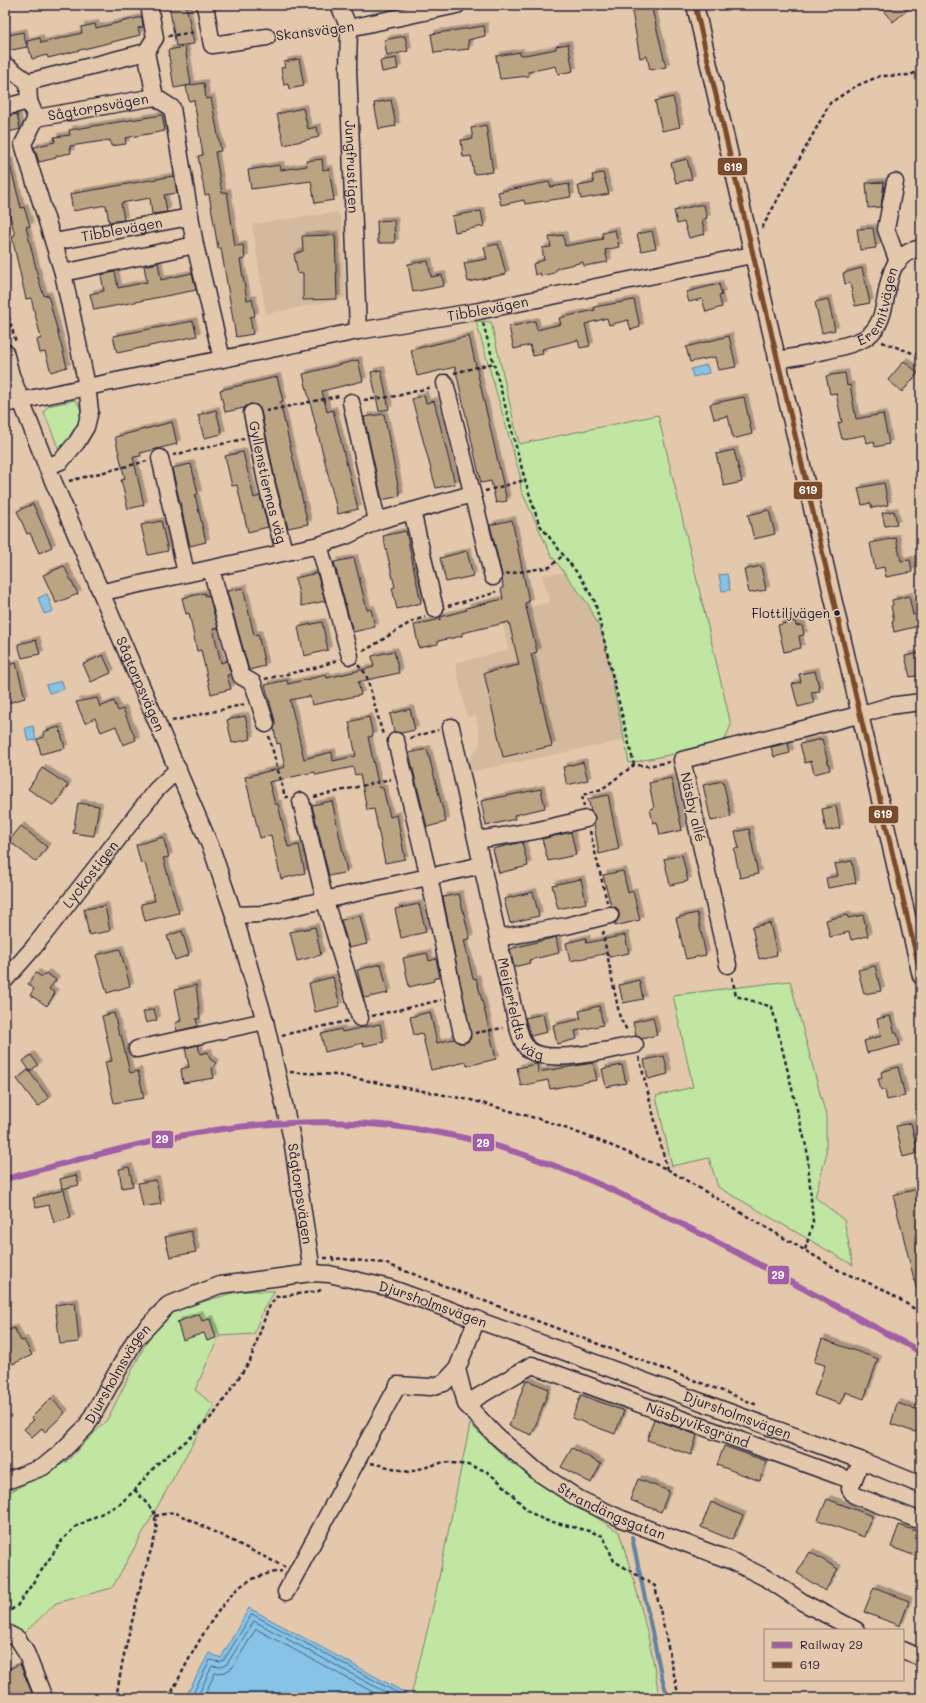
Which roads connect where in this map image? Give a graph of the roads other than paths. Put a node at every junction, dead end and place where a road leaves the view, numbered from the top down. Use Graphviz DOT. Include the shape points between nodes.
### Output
graph roads {
  1 [pos="149,5"];
  2 [pos="205,5"];
  3 [pos="340,5"];
  4 [pos="457,5"];
  5 [pos="695,5"];
  6 [pos="349,28"];
  7 [pos="267,37"];
  8 [pos="146,52"];
  9 [pos="5,65"];
  10 [pos="28,82"];
  11 [pos="155,97"];
  12 [pos="29,101"];
  13 [pos="5,107"];
  14 [pos="36,118"];
  15 [pos="895,182"];
  16 [pos="190,217"];
  17 [pos="54,242"];
  18 [pos="195,245"];
  19 [pos="921,248"];
  20 [pos="752,255"];
  21 [pos="898,262"];
  22 [pos="63,273"];
  23 [pos="358,330"];
  24 [pos="5,352"];
  25 [pos="222,359"];
  26 [pos="777,360"];
  27 [pos="445,383"];
  28 [pos="87,386"];
  29 [pos="21,400"];
  30 [pos="351,402"];
  31 [pos="5,404"];
  32 [pos="253,420"];
  33 [pos="160,458"];
  34 [pos="48,467"];
  35 [pos="472,494"];
  36 [pos="412,511"];
  37 [pos="377,521"];
  38 [pos="319,545"];
  39 [pos="284,551"];
  40 [pos="211,569"];
  41 [pos="186,573"];
  42 [pos="493,577"];
  43 [pos="103,592"];
  44 [pos="436,609"];
  45 [pos="350,656"];
  46 [pos="921,702"];
  47 [pos="862,714"];
  48 [pos="266,724"];
  49 [pos="451,727"];
  50 [pos="396,741"];
  51 [pos="178,769"];
  52 [pos="301,801"];
  53 [pos="586,819"];
  54 [pos="477,840"];
  55 [pos="482,865"];
  56 [pos="429,877"];
  57 [pos="325,901"];
  58 [pos="234,915"];
  59 [pos="610,915"];
  60 [pos="498,938"];
  61 [pos="728,965"];
  62 [pos="921,976"];
  63 [pos="5,980"];
  64 [pos="360,1018"];
  65 [pos="265,1021"];
  66 [pos="462,1034"];
  67 [pos="635,1045"];
  68 [pos="137,1049"];
  69 [pos="311,1273"];
  70 [pos="477,1319"];
  71 [pos="457,1368"];
  72 [pos="466,1404"];
  73 [pos="860,1460"];
  74 [pos="5,1480"];
  75 [pos="853,1481"];
  76 [pos="921,1485"];
  77 [pos="921,1521"];
  78 [pos="286,1592"];
  79 [pos="854,1629"];
  80 [pos="11,1636"];
  81 [pos="904,1650"];
  82 [pos="921,1658"];
  83 [pos="44,1698"];
  1 -- 8 [label="street" via="155,38"];
  2 -- 7 [label="street, Skansvägen" via="212,45"];
  3 -- 6 [label="street, Jungfrustigen"];
  4 -- 6 [label="street, Skansvägen"];
  5 -- 20 [label="street"];
  6 -- 23 [label="street, Jungfrustigen" via="348,68"];
  8 -- 10 [label="street"];
  8 -- 11 [label="street, Sågtorpsvägen"];
  9 -- 10 [label="street"];
  10 -- 12 [label="street, Sågtorpsvägen"];
  11 -- 14 [label="street, Sågtorpsvägen"];
  11 -- 16 [label="street" via="172,108"];
  12 -- 13 [label="street, Sågtorpsvägen"];
  12 -- 14 [label="street, Sågtorpsvägen"];
  14 -- 17 [label="street" via="24,144"];
  15 -- 21 [label="street" via="886,229"];
  16 -- 17 [label="street, Tibblevägen"];
  16 -- 18 [label="street"];
  17 -- 22 [label="street"];
  18 -- 22 [label="street, Tibblevägen"];
  18 -- 25 [label="street"];
  19 -- 21 [label="street, Eremitvägen" via="913,250"];
  20 -- 23 [label="street, Tibblevägen" via="479,311"];
  20 -- 26 [label="street"];
  21 -- 26 [label="street, Eremitvägen" via="890,272 880,321 868,337"];
  22 -- 28 [label="street"];
  23 -- 25 [label="street, Tibblevägen"];
  24 -- 29 [label="street, Sågtorpsvägen"];
  25 -- 28 [label="street, Tibblevägen"];
  26 -- 47 [label="street"];
  27 -- 35 [label="street"];
  28 -- 29 [label="street, Tibblevägen"];
  28 -- 34 [label="street" via="90,411 86,427 61,461"];
  29 -- 31 [label="street, Tibblevägen"];
  29 -- 34 [label="street, Sågtorpsvägen"];
  30 -- 37 [label="street"];
  32 -- 39 [label="street, Gyllenstiernas väg"];
  33 -- 41 [label="street"];
  34 -- 43 [label="street, Sågtorpsvägen"];
  35 -- 36 [label="street, Gyllenstiernas väg"];
  35 -- 42 [label="street"];
  36 -- 37 [label="street, Gyllenstiernas väg"];
  36 -- 44 [label="street"];
  37 -- 38 [label="street, Gyllenstiernas väg" via="346,536"];
  38 -- 39 [label="street, Gyllenstiernas väg"];
  38 -- 45 [label="street"];
  39 -- 40 [label="street, Gyllenstiernas väg"];
  40 -- 41 [label="street, Gyllenstiernas väg"];
  40 -- 48 [label="street" via="241,676 253,683"];
  41 -- 43 [label="street, Gyllenstiernas väg"];
  43 -- 51 [label="street, Sågtorpsvägen"];
  46 -- 47 [label="street" via="889,706"];
  47 -- 61 [label="street, Näsby allé" via="682,760"];
  47 -- 62 [label="street"];
  49 -- 54 [label="street, Meijerfeldts väg"];
  50 -- 56 [label="street"];
  51 -- 58 [label="street, Sågtorpsvägen" via="212,850"];
  51 -- 63 [label="street, Lyckostigen" via="152,795 34,947"];
  52 -- 57 [label="street"];
  53 -- 54 [label="street"];
  54 -- 55 [label="street, Meijerfeldts väg"];
  55 -- 56 [label="street"];
  55 -- 60 [label="street, Meijerfeldts väg"];
  56 -- 57 [label="street"];
  56 -- 66 [label="street"];
  57 -- 58 [label="street" via="261,914"];
  57 -- 64 [label="street"];
  58 -- 65 [label="street, Sågtorpsvägen"];
  59 -- 60 [label="street, Meijerfeldts väg"];
  60 -- 67 [label="street, Meijerfeldts väg" via="517,1025 528,1048 541,1055 568,1057"];
  65 -- 68 [label="street"];
  65 -- 69 [label="street, Sågtorpsvägen" via="292,1139"];
  69 -- 70 [label="street, Djursholmsvägen" via="329,1274 390,1288"];
  69 -- 74 [label="street, Djursholmsvägen" via="220,1284 168,1306 135,1340 86,1427 43,1467"];
  70 -- 71 [label="street"];
  70 -- 73 [label="street, Djursholmsvägen"];
  71 -- 72 [label="street, Strandängsgatan"];
  71 -- 78 [label="street" via="444,1383 430,1387 398,1385"];
  72 -- 75 [label="street, Näsbyviksgränd" via="532,1365"];
  72 -- 79 [label="street, Strandängsgatan" via="495,1435 538,1473 579,1499 622,1519 732,1561"];
  73 -- 75 [label="street"];
  73 -- 76 [label="street, Djursholmsvägen"];
  75 -- 77 [label="street" via="850,1489 854,1495"];
  80 -- 83 [label="street" via="26,1650"];
  81 -- 82 [label="street"];
}
